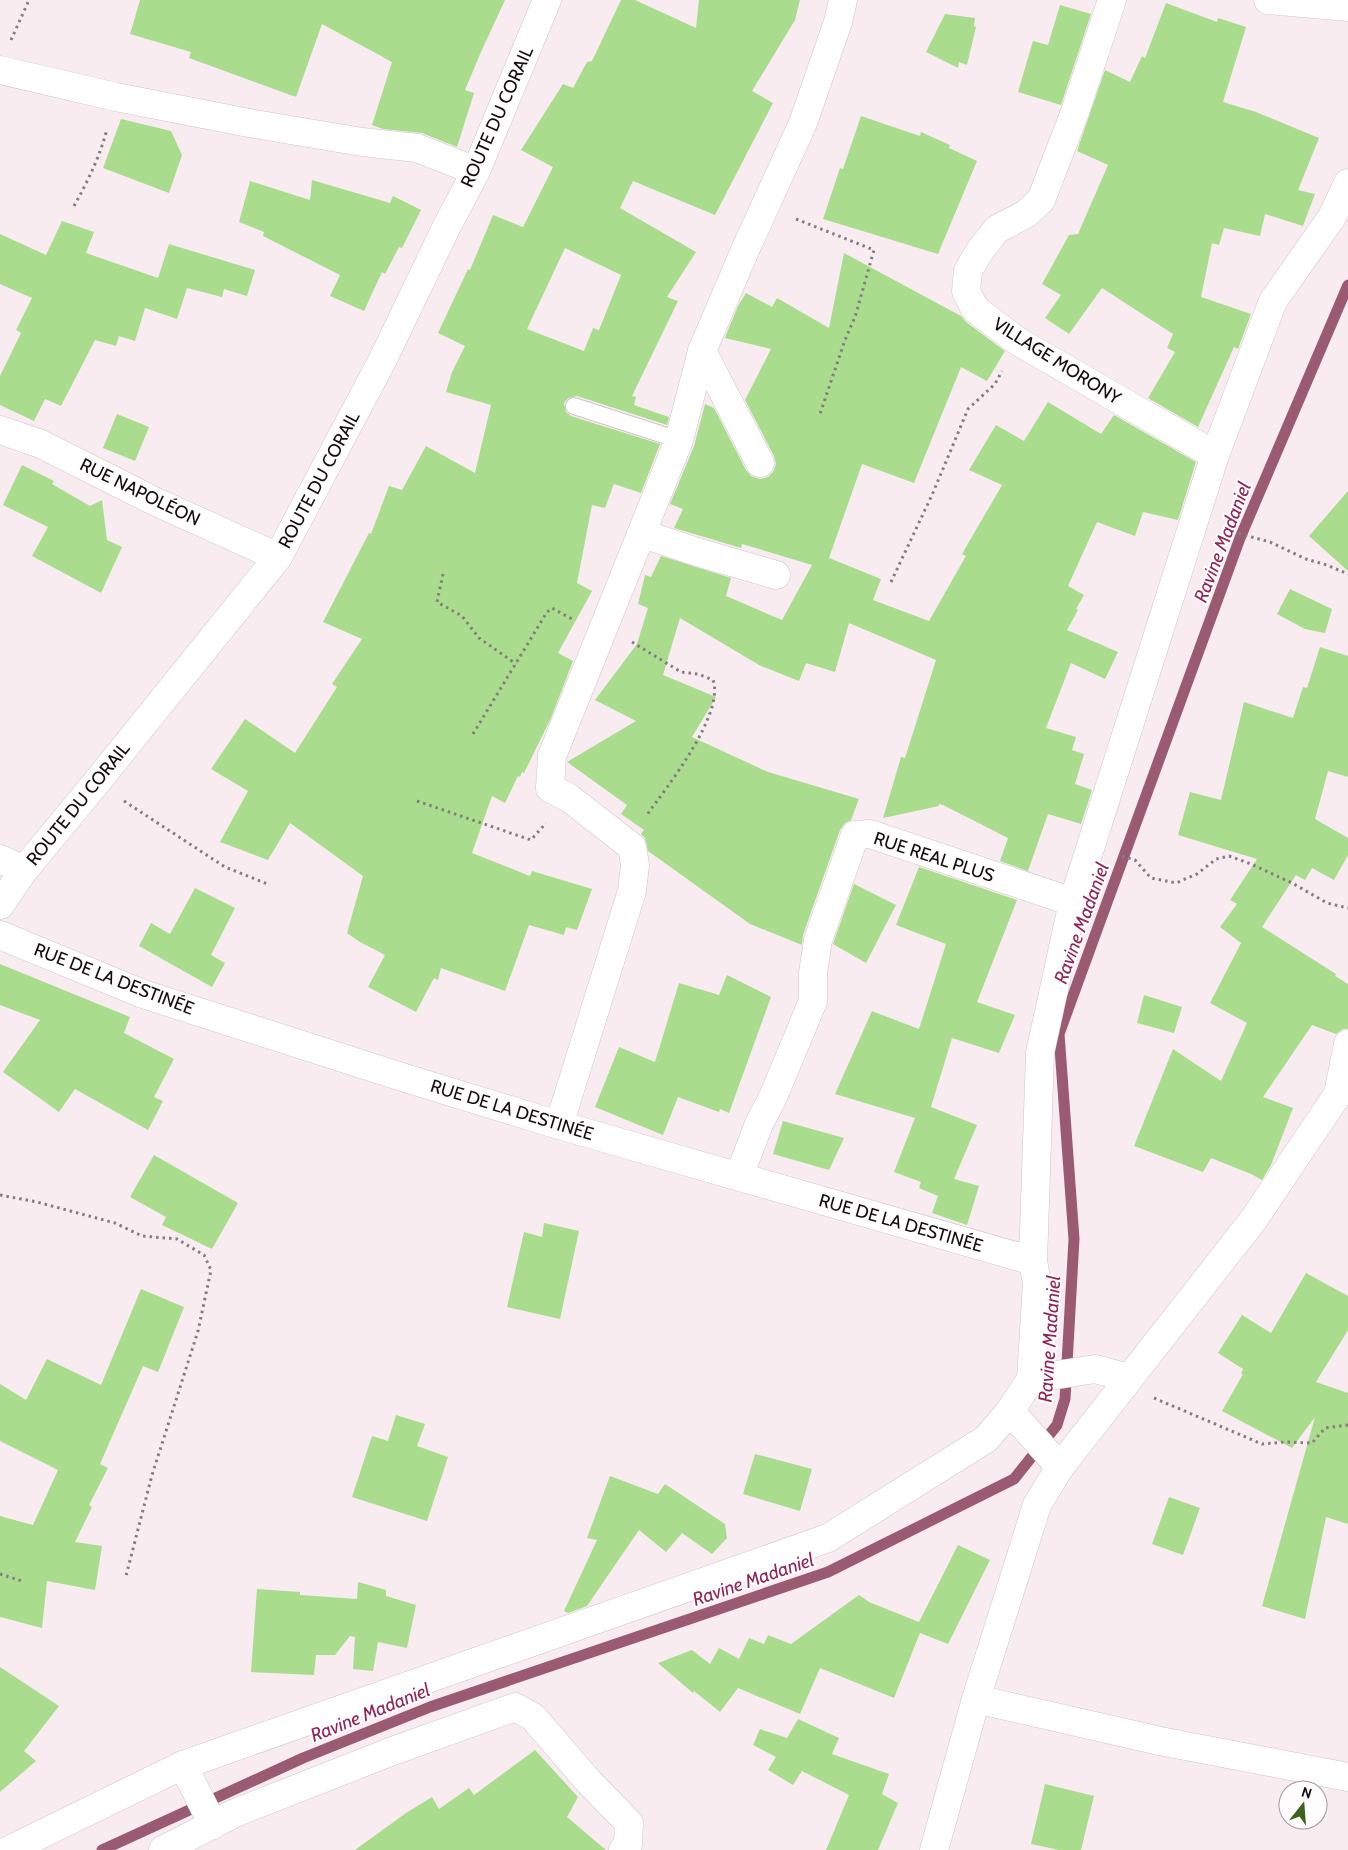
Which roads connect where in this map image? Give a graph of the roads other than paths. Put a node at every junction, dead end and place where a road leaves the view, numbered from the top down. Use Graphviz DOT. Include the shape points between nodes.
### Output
graph roads {
  1 [pos="547,0"];
  2 [pos="843,0"];
  3 [pos="1112,0"];
  4 [pos="1268,0"];
  5 [pos="1348,7"];
  6 [pos="4,57"];
  7 [pos="476,171"];
  8 [pos="1348,184"];
  9 [pos="702,351"];
  10 [pos="574,406"];
  11 [pos="0,430"];
  12 [pos="679,440"];
  13 [pos="1214,455"];
  14 [pos="760,462"];
  15 [pos="643,534"];
  16 [pos="278,557"];
  17 [pos="776,575"];
  18 [pos="0,859"];
  19 [pos="24,870"];
  20 [pos="1073,902"];
  21 [pos="0,905"];
  22 [pos="0,935"];
  23 [pos="1348,1044"];
  24 [pos="559,1125"];
  25 [pos="738,1176"];
  26 [pos="1033,1261"];
  27 [pos="1031,1379"];
  28 [pos="1126,1382"];
  29 [pos="1010,1411"];
  30 [pos="1060,1467"];
  31 [pos="976,1699"];
  32 [pos="183,1765"];
  33 [pos="1348,1777"];
  34 [pos="213,1825"];
  35 [pos="8,1850"];
  36 [pos="163,1850"];
  37 [pos="624,1850"];
  38 [pos="934,1850"];
  1 -- 7 [label="street, ROUTE DU CORAIL"];
  2 -- 9 [label="street" via="803,123"];
  3 -- 13 [label="street, VILLAGE MORONY" via="1075,112 1041,200 1026,214 997,229 968,271 966,291 976,309 1019,342"];
  4 -- 5 [label="street"];
  6 -- 7 [label="street" via="116,97 258,125 417,148"];
  7 -- 16 [label="street, ROUTE DU CORAIL" via="382,362"];
  8 -- 13 [label="street" via="1332,217 1273,301"];
  9 -- 12 [label="street"];
  9 -- 14 [label="street"];
  10 -- 12 [label="lane"];
  11 -- 16 [label="street, RUE NAPOLÉON" via="41,444 154,501"];
  12 -- 15 [label="street"];
  13 -- 20 [label="street"];
  15 -- 17 [label="street"];
  15 -- 24 [label="street" via="552,756 550,788 628,843 632,847 635,865 632,891"];
  16 -- 19 [label="street, ROUTE DU CORAIL"];
  18 -- 19 [label="street"];
  19 -- 21 [label="street, ROUTE DU CORAIL"];
  20 -- 25 [label="street, RUE REAL PLUS" via="870,834 855,835 818,940 813,1001"];
  20 -- 26 [label="street" via="1040,1053"];
  22 -- 24 [label="street, RUE DE LA DESTINÉE" via="143,994"];
  23 -- 28 [label="street" via="1338,1094 1254,1219"];
  24 -- 25 [label="street, RUE DE LA DESTINÉE"];
  25 -- 26 [label="street, RUE DE LA DESTINÉE"];
  26 -- 27 [label="street" via="1036,1283"];
  27 -- 28 [label="street" via="1095,1369"];
  27 -- 29 [label="street"];
  28 -- 30 [label="street"];
  29 -- 30 [label="street"];
  29 -- 32 [label="street" via="986,1439 828,1538"];
  30 -- 31 [label="street" via="1037,1505"];
  31 -- 33 [label="street" via="1160,1741"];
  31 -- 38 [label="street"];
  32 -- 34 [label="street"];
  32 -- 35 [label="street"];
  34 -- 36 [label="street"];
  34 -- 37 [label="street" via="390,1752 515,1707 533,1717 629,1823 628,1844"];
}
